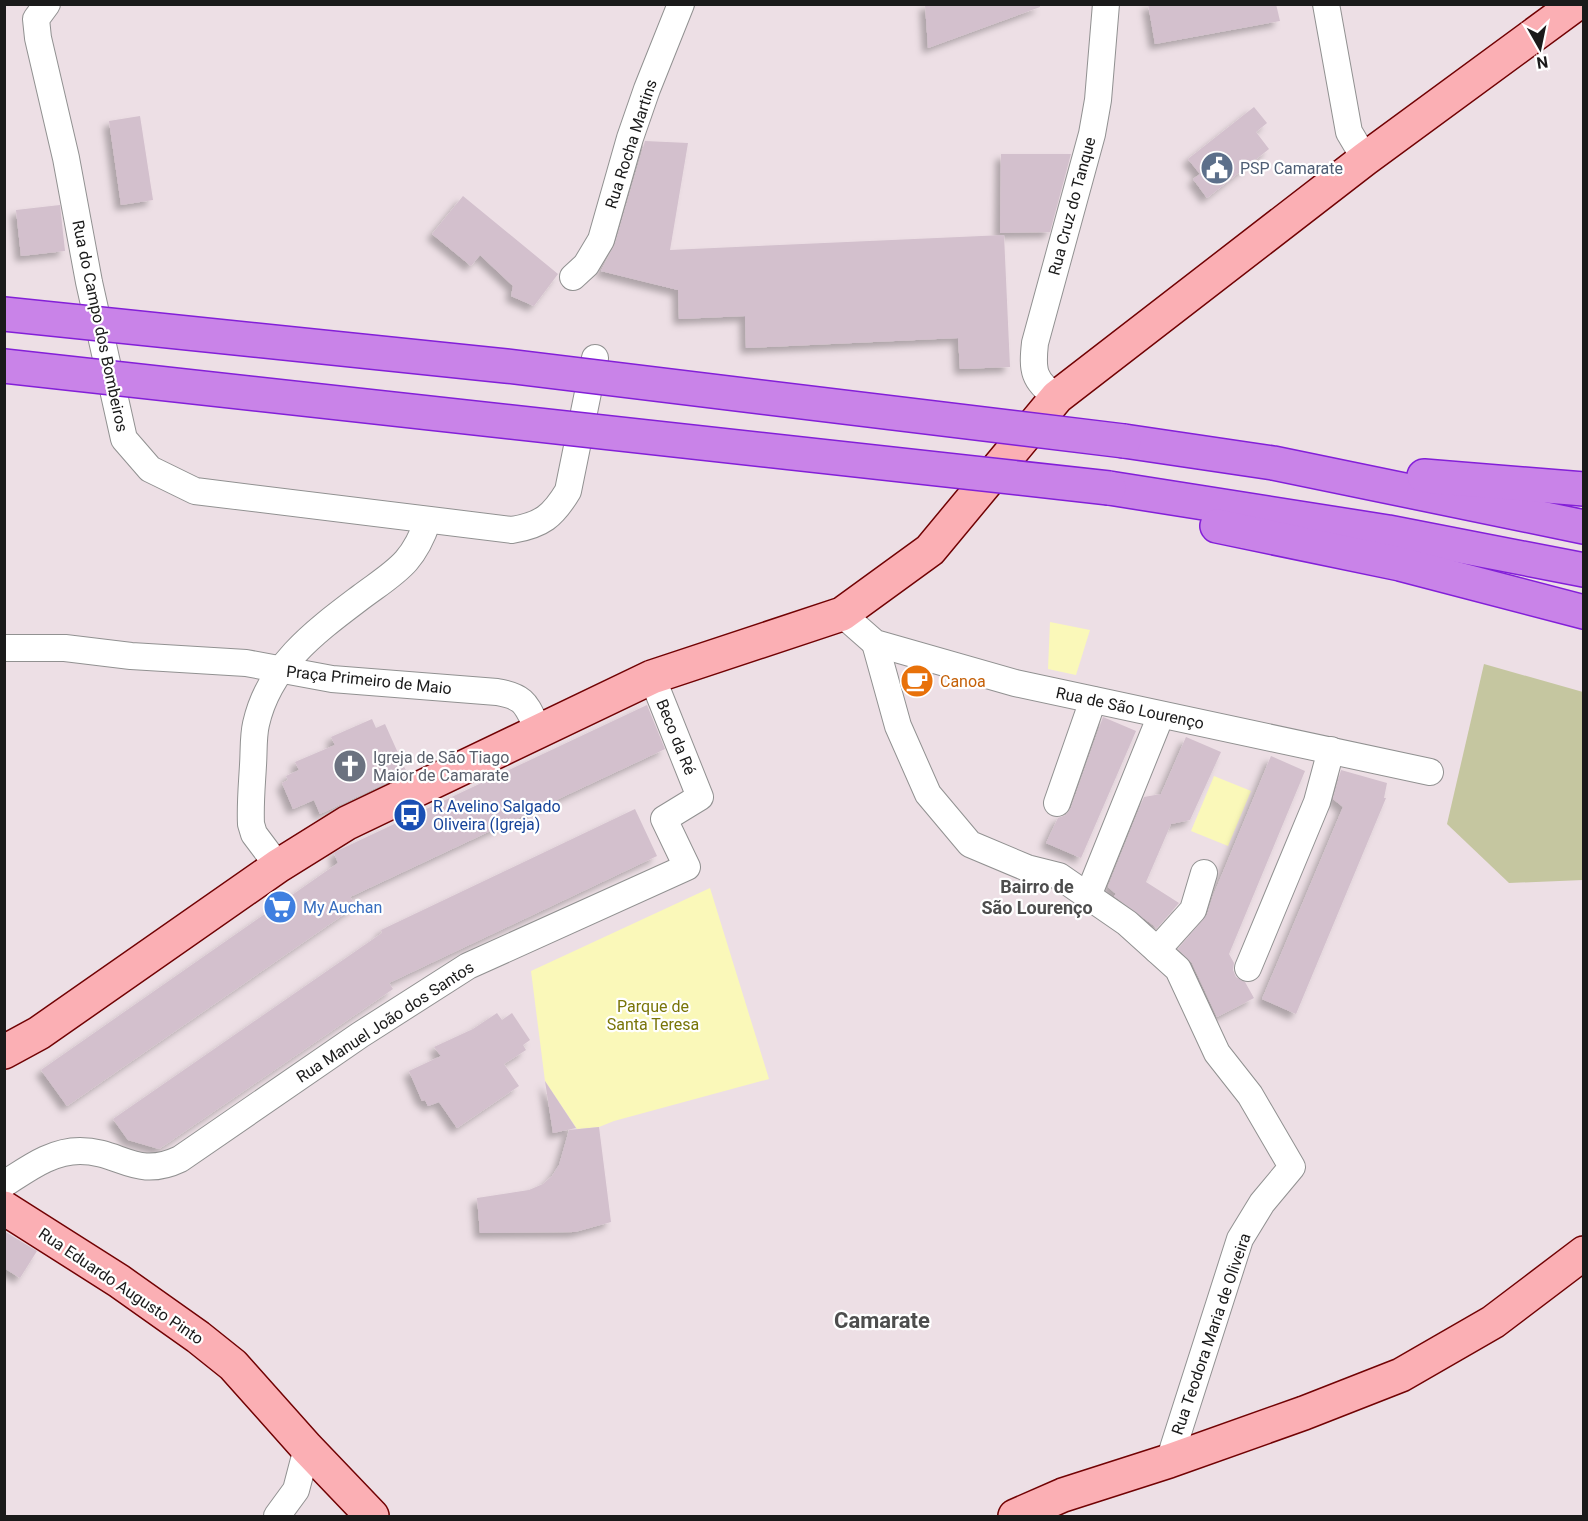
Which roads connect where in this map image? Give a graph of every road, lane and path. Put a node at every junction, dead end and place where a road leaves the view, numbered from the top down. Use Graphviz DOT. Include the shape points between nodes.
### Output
graph roads {
  1 [pos="47,4"];
  2 [pos="681,4"];
  3 [pos="1106,4"];
  4 [pos="1326,4"];
  5 [pos="1576,4"];
  6 [pos="1365,159"];
  7 [pos="573,277"];
  8 [pos="4,314"];
  9 [pos="596,358"];
  10 [pos="4,366"];
  11 [pos="1057,397"];
  12 [pos="1273,463"];
  13 [pos="1584,489"];
  14 [pos="1121,490"];
  15 [pos="428,520"];
  16 [pos="1584,527"];
  17 [pos="1584,570"];
  18 [pos="1584,612"];
  19 [pos="842,614"];
  20 [pos="875,643"];
  21 [pos="4,648"];
  22 [pos="280,669"];
  23 [pos="652,677"];
  24 [pos="1093,700"];
  25 [pos="1161,715"];
  26 [pos="539,731"];
  27 [pos="1331,750"];
  28 [pos="1430,772"];
  29 [pos="700,797"];
  30 [pos="1056,802"];
  31 [pos="278,866"];
  32 [pos="1204,873"];
  33 [pos="1088,896"];
  34 [pos="1158,950"];
  35 [pos="1248,968"];
  36 [pos="4,1052"];
  37 [pos="4,1184"];
  38 [pos="4,1208"];
  39 [pos="1584,1253"];
  40 [pos="307,1448"];
  41 [pos="1169,1461"];
  42 [pos="277,1516"];
  43 [pos="372,1516"];
  44 [pos="1015,1516"];
  1 -- 15 [label="street, Rua do Campo dos Bombeiros" via="36,20 38,38 124,439 150,469 195,491"];
  2 -- 7 [label="street, Rua Rocha Martins" via="647,89 601,240 586,265"];
  3 -- 11 [label="street, Rua Cruz do Tanque" via="1092,134 1035,343 1036,376 1043,388"];
  4 -- 6 [label="street" via="1349,132"];
  5 -- 6 [label="street"];
  6 -- 11 [label="street"];
  8 -- 12 [label="highway, bridge" via="494,365 1124,441"];
  9 -- 15 [label="street" via="568,491 556,510 530,527 512,530"];
  10 -- 14 [label="highway, bridge"];
  11 -- 19 [label="street" via="930,550"];
  12 -- 13 [label="highway"];
  12 -- 16 [label="highway"];
  14 -- 17 [label="highway" via="1388,532"];
  14 -- 18 [label="highway" via="1213,525 1400,564"];
  15 -- 22 [label="street" via="405,564 318,630"];
  19 -- 20 [label="street, Rua de São Lourenço"];
  19 -- 23 [label="street"];
  20 -- 24 [label="street, Rua de São Lourenço" via="1015,683"];
  20 -- 33 [label="street, Rua Teodora Maria de Oliveira" via="898,726 928,795 970,844 1059,876"];
  21 -- 22 [label="street" via="65,648"];
  22 -- 26 [label="street, Praça Primeiro de Maio" via="332,679 510,694 526,705"];
  22 -- 31 [label="street, Praça Primeiro de Maio" via="262,702 255,726 250,811 254,834"];
  23 -- 26 [label="street"];
  23 -- 29 [label="street, Beco da Ré"];
  24 -- 25 [label="street, Rua de São Lourenço"];
  24 -- 30 [label="street"];
  25 -- 27 [label="street, Rua de São Lourenço"];
  25 -- 33 [label="street"];
  26 -- 31 [label="street" via="347,823"];
  27 -- 28 [label="street, Rua de São Lourenço"];
  27 -- 35 [label="street" via="1317,802"];
  29 -- 37 [label="street, Rua Manuel João dos Santos" via="664,819 687,867 468,966 180,1159 168,1165 146,1167 95,1153 67,1152 38,1163"];
  31 -- 36 [label="street" via="39,1033"];
  32 -- 34 [label="street" via="1193,910"];
  33 -- 34 [label="street, Rua Teodora Maria de Oliveira" via="1127,922"];
  34 -- 41 [label="street, Rua Teodora Maria de Oliveira" via="1178,969 1217,1053 1250,1095 1292,1167 1262,1203 1240,1239"];
  38 -- 40 [label="street, Rua Eduardo Augusto Pinto" via="198,1337 233,1365"];
  39 -- 41 [label="street" via="1493,1322 1401,1375"];
  40 -- 42 [label="street" via="296,1490"];
  40 -- 43 [label="street, Rua Eduardo Augusto Pinto"];
  41 -- 44 [label="street" via="1063,1495"];
}
